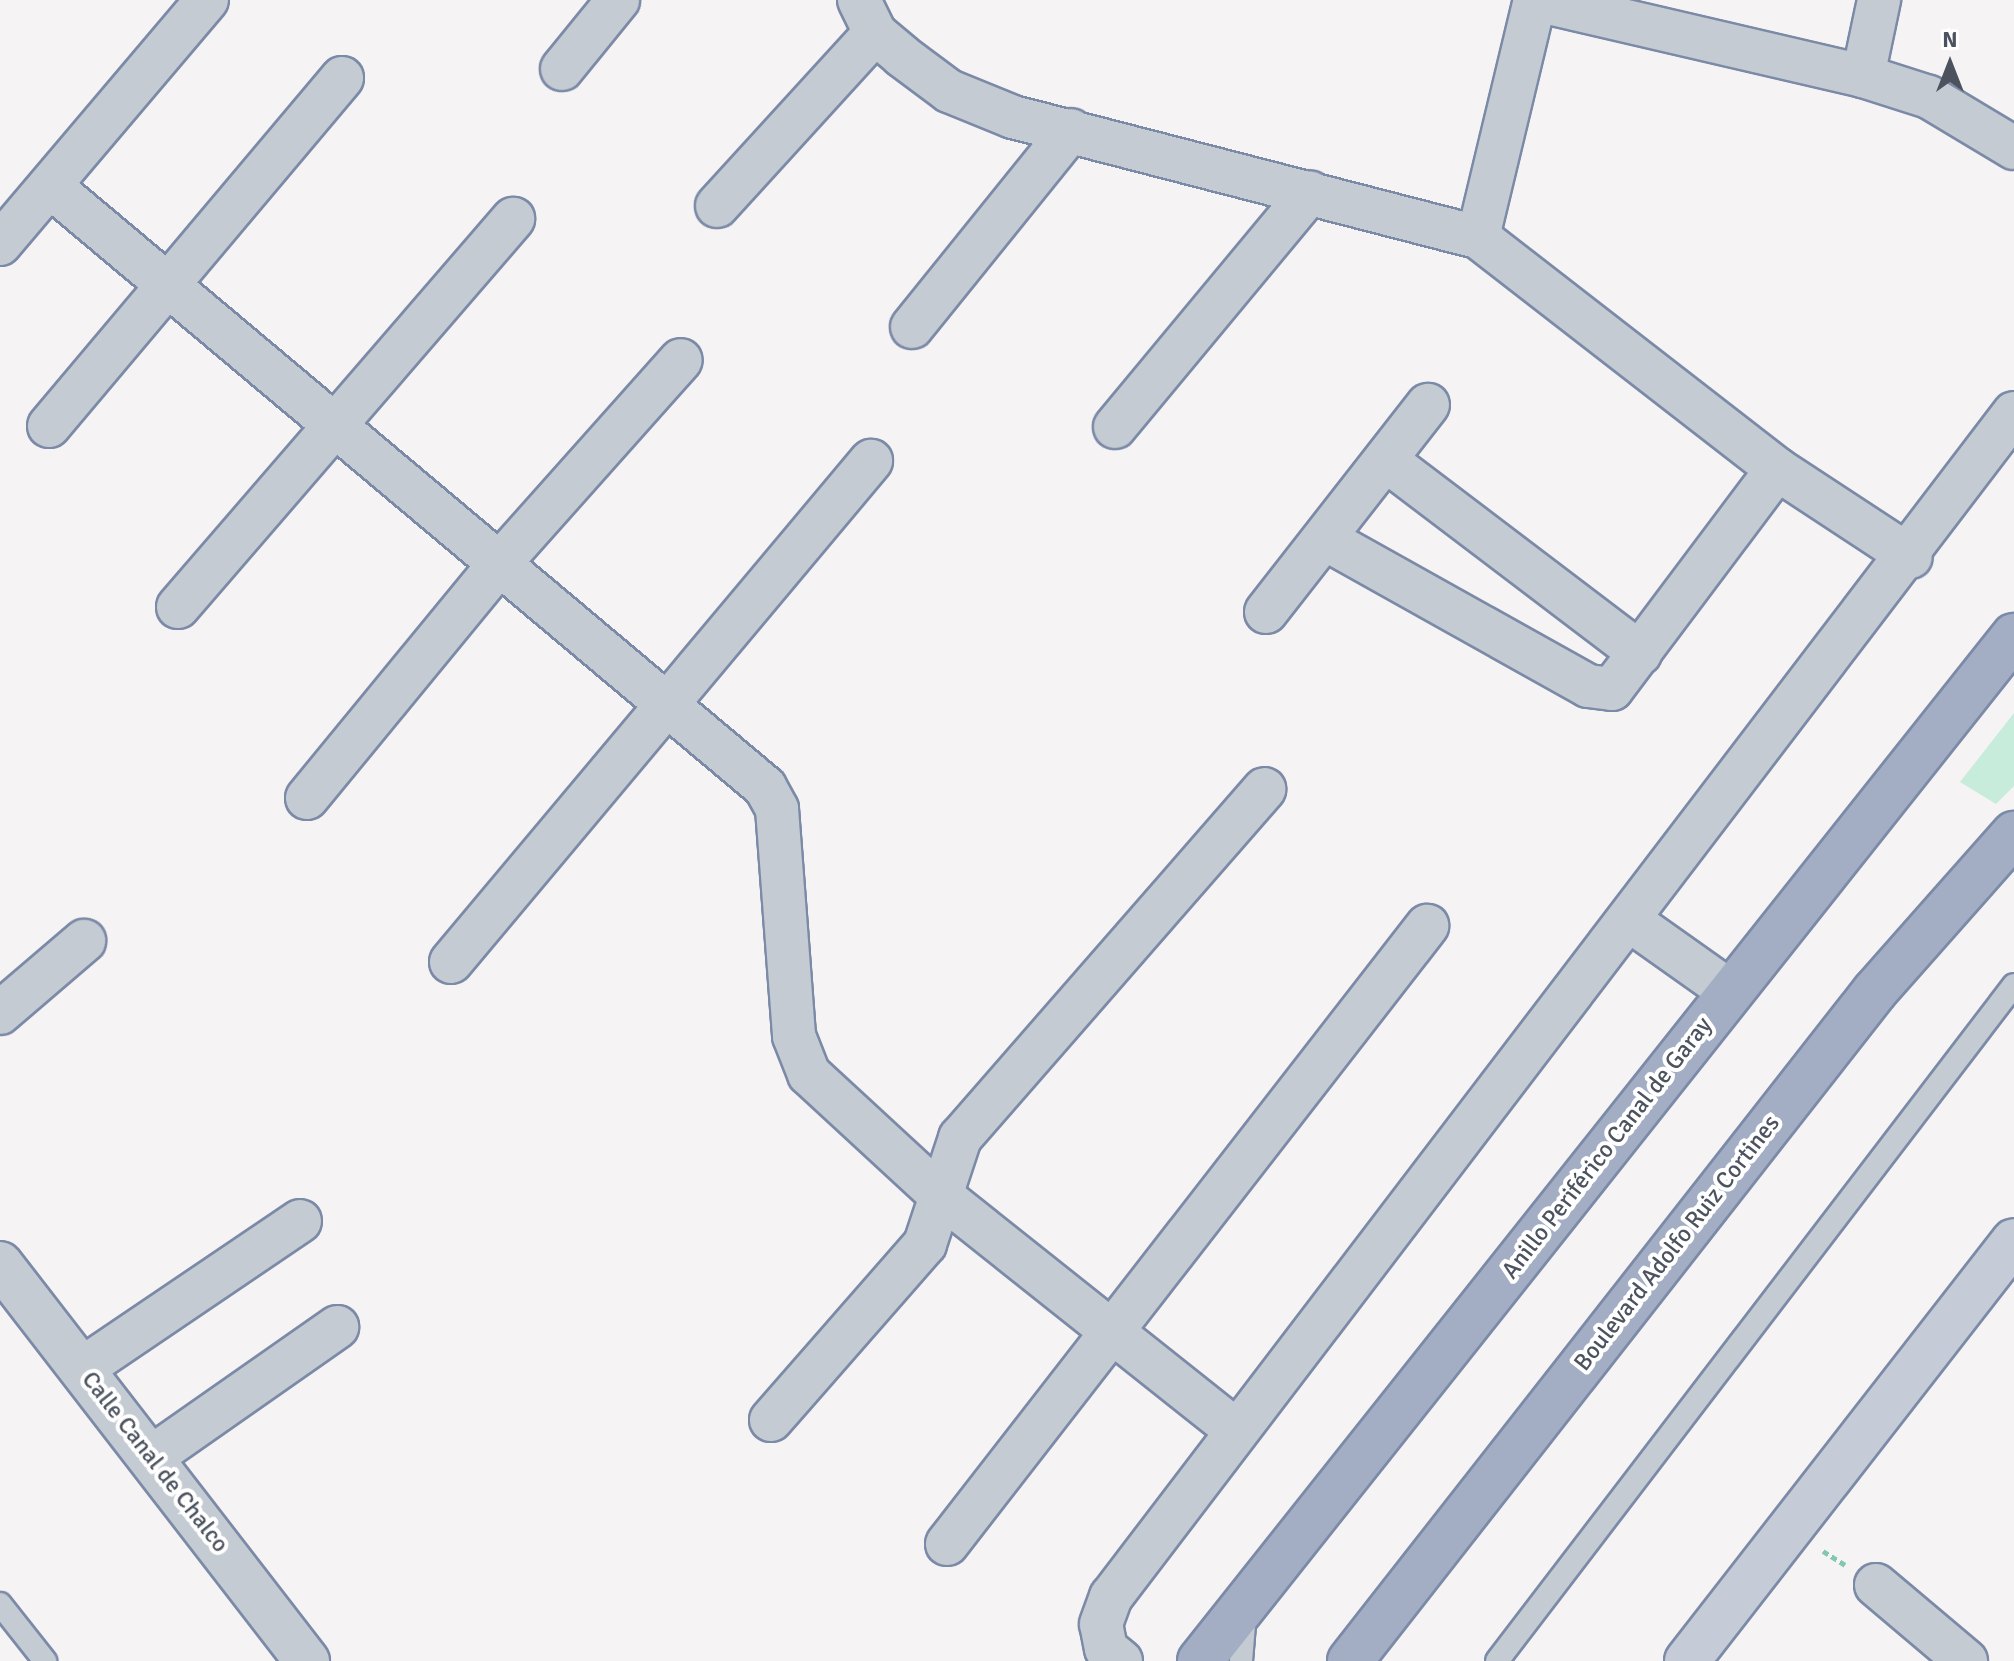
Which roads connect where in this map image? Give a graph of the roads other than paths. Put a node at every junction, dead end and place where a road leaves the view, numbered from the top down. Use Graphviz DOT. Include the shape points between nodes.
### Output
graph roads {
  1 [pos="207,0"];
  2 [pos="618,0"];
  3 [pos="1536,0"];
  4 [pos="1879,0"];
  5 [pos="1645,10"];
  6 [pos="867,17"];
  7 [pos="562,69"];
  8 [pos="1863,76"];
  9 [pos="342,78"];
  10 [pos="1071,130"];
  11 [pos="2014,148"];
  12 [pos="50,186"];
  13 [pos="1310,192"];
  14 [pos="717,206"];
  15 [pos="513,219"];
  16 [pos="1478,237"];
  17 [pos="0,244"];
  18 [pos="163,285"];
  19 [pos="912,327"];
  20 [pos="681,360"];
  21 [pos="1428,405"];
  22 [pos="2014,413"];
  23 [pos="49,426"];
  24 [pos="1115,427"];
  25 [pos="331,428"];
  26 [pos="871,461"];
  27 [pos="1387,461"];
  28 [pos="1777,469"];
  29 [pos="1327,540"];
  30 [pos="1911,557"];
  31 [pos="499,564"];
  32 [pos="178,607"];
  33 [pos="1266,612"];
  34 [pos="2014,636"];
  35 [pos="1640,653"];
  36 [pos="666,705"];
  37 [pos="1264,789"];
  38 [pos="307,798"];
  39 [pos="2014,834"];
  40 [pos="1632,922"];
  41 [pos="1427,926"];
  42 [pos="84,941"];
  43 [pos="451,962"];
  44 [pos="2014,985"];
  45 [pos="1731,992"];
  46 [pos="0,1013"];
  47 [pos="939,1194"];
  48 [pos="300,1221"];
  49 [pos="2014,1241"];
  50 [pos="0,1264"];
  51 [pos="337,1327"];
  52 [pos="1112,1331"];
  53 [pos="83,1368"];
  54 [pos="771,1420"];
  55 [pos="1236,1430"];
  56 [pos="153,1456"];
  57 [pos="947,1544"];
  58 [pos="1876,1585"];
  59 [pos="1246,1603"];
  60 [pos="0,1604"];
  61 [pos="45,1661"];
  62 [pos="307,1661"];
  63 [pos="1121,1661"];
  64 [pos="1200,1661"];
  65 [pos="1241,1661"];
  66 [pos="1350,1661"];
  67 [pos="1497,1661"];
  68 [pos="1687,1661"];
  69 [pos="1966,1661"];
  1 -- 12 [label="street"];
  2 -- 7 [label="street"];
  3 -- 5 [label="street"];
  3 -- 16 [label="street"];
  4 -- 8 [label="street"];
  5 -- 8 [label="street"];
  6 -- 10 [label="street" via="949,91"];
  6 -- 14 [label="street"];
  8 -- 11 [label="street" via="1929,97"];
  9 -- 18 [label="street"];
  10 -- 13 [label="street"];
  10 -- 19 [label="street"];
  12 -- 17 [label="street"];
  12 -- 18 [label="street"];
  13 -- 16 [label="street"];
  13 -- 24 [label="street"];
  15 -- 25 [label="street"];
  16 -- 28 [label="street"];
  18 -- 23 [label="street"];
  18 -- 25 [label="street"];
  20 -- 31 [label="street"];
  21 -- 27 [label="street"];
  22 -- 30 [label="street"];
  25 -- 31 [label="street"];
  25 -- 32 [label="street"];
  26 -- 36 [label="street"];
  27 -- 29 [label="street"];
  27 -- 35 [label="street"];
  28 -- 30 [label="street"];
  28 -- 35 [label="street"];
  29 -- 33 [label="street"];
  29 -- 35 [label="street" via="1588,686 1612,689"];
  30 -- 40 [label="street"];
  31 -- 36 [label="street"];
  31 -- 38 [label="street"];
  34 -- 45 [label="highway, Anillo Periférico Canal de Garay"];
  36 -- 43 [label="street"];
  36 -- 47 [label="street" via="765,787 777,809 803,1064"];
  37 -- 47 [label="street" via="960,1138"];
  39 -- 66 [label="highway, Boulevard Adolfo Ruiz Cortines" via="1875,991"];
  40 -- 45 [label="street"];
  40 -- 55 [label="street"];
  41 -- 52 [label="street"];
  42 -- 46 [label="street"];
  44 -- 67 [label="lane"];
  45 -- 59 [label="highway, Anillo Periférico Canal de Garay"];
  47 -- 52 [label="street"];
  47 -- 54 [label="street" via="925,1244"];
  48 -- 53 [label="street"];
  49 -- 68 [label="main road"];
  50 -- 53 [label="street, Calle Canal de Chalco"];
  51 -- 56 [label="street"];
  52 -- 55 [label="street"];
  52 -- 57 [label="street"];
  53 -- 56 [label="street, Calle Canal de Chalco"];
  55 -- 63 [label="street" via="1111,1597 1101,1624 1106,1649"];
  56 -- 62 [label="street, Calle Canal de Chalco"];
  58 -- 69 [label="street"];
  59 -- 64 [label="highway, Anillo Periférico Canal de Garay"];
  59 -- 65 [label="lane"];
  60 -- 61 [label="lane"];
}
